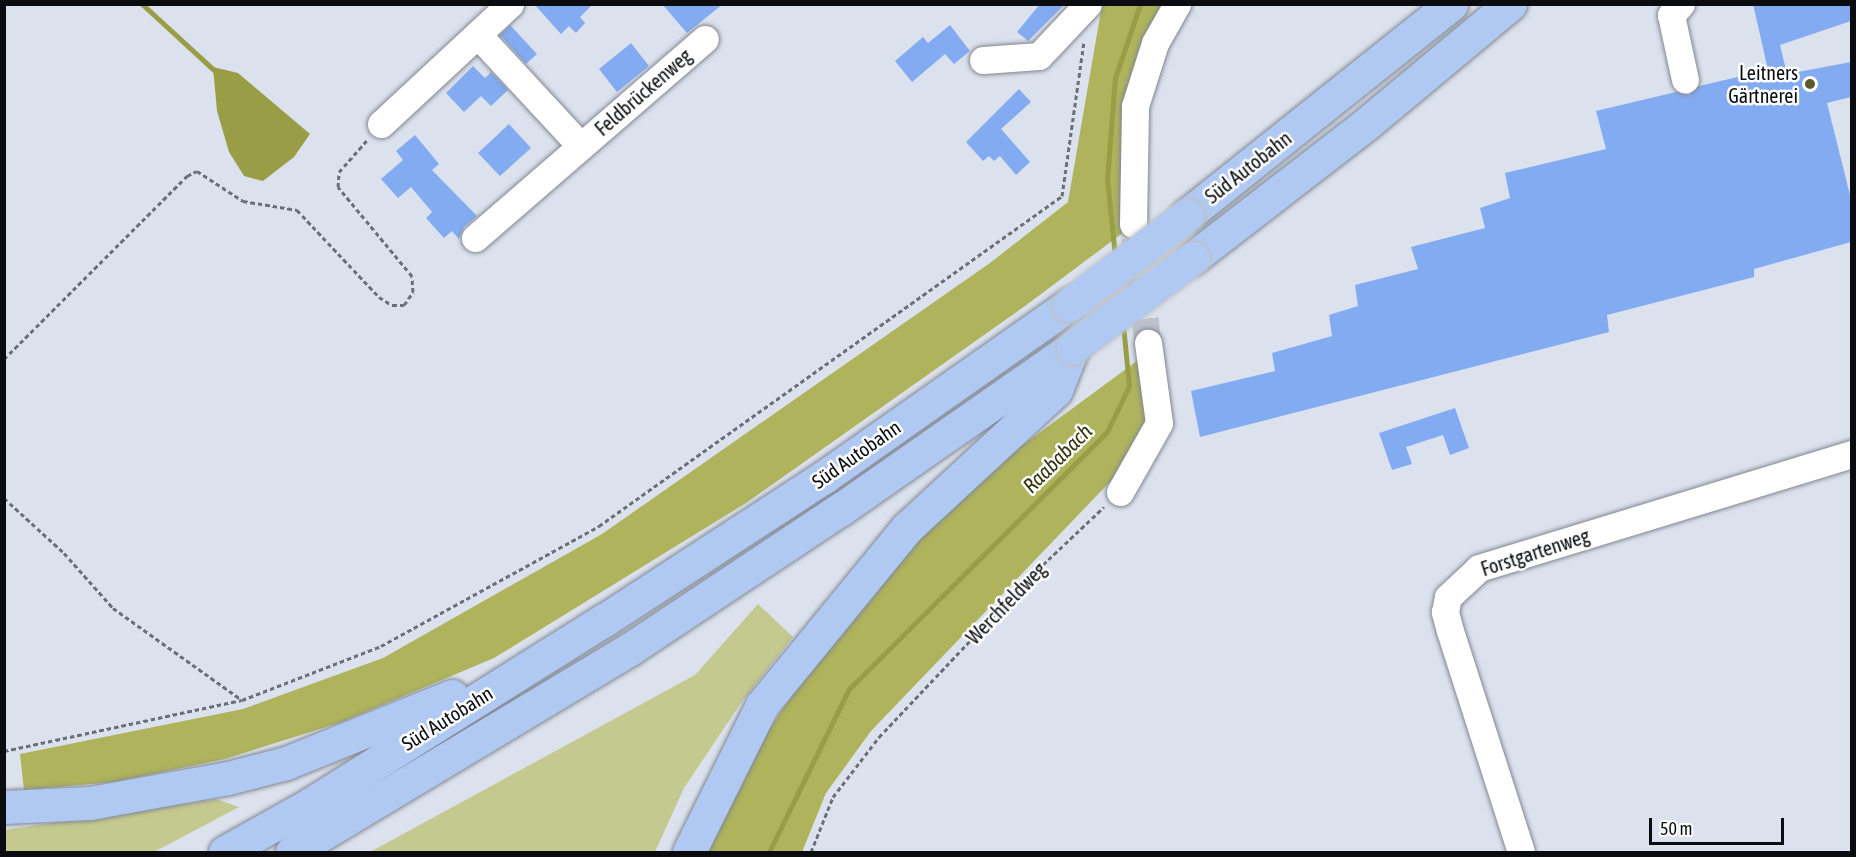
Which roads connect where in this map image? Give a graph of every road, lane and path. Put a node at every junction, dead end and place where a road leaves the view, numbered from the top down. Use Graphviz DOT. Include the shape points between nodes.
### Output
graph roads {
  1 [pos="510,4"];
  2 [pos="1177,4"];
  3 [pos="1451,4"];
  4 [pos="1510,4"];
  5 [pos="1681,4"];
  6 [pos="1088,5"];
  7 [pos="478,35"];
  8 [pos="705,39"];
  9 [pos="982,60"];
  10 [pos="1685,80"];
  11 [pos="381,124"];
  12 [pos="580,145"];
  13 [pos="1133,224"];
  14 [pos="475,238"];
  15 [pos="1148,343"];
  16 [pos="1073,347"];
  17 [pos="4,359"];
  18 [pos="1851,454"];
  19 [pos="1120,492"];
  20 [pos="4,498"];
  21 [pos="532,664"];
  22 [pos="242,700"];
  23 [pos="4,751"];
  24 [pos="14,807"];
  25 [pos="225,852"];
  26 [pos="292,852"];
  27 [pos="689,852"];
  28 [pos="811,852"];
  29 [pos="1521,852"];
  1 -- 7 [label="street"];
  2 -- 13 [label="street" via="1155,44 1135,106"];
  3 -- 21 [label="highway, Süd Autobahn, bridge" via="1069,305 824,477"];
  4 -- 16 [label="highway, Süd Autobahn, bridge" via="1365,125"];
  5 -- 10 [label="street" via="1671,15"];
  6 -- 9 [label="street" via="1039,56"];
  6 -- 22 [label="path" via="1062,196 599,526 381,646"];
  7 -- 11 [label="street"];
  7 -- 12 [label="street, Feldbrückenweg"];
  8 -- 12 [label="street, Feldbrückenweg"];
  11 -- 17 [label="path" via="339,172 338,187 412,276 413,292 404,305 392,305 379,297 297,210 243,201 197,171 187,176"];
  12 -- 14 [label="street, Feldbrückenweg"];
  15 -- 19 [label="street" via="1159,423"];
  16 -- 26 [label="highway, Süd Autobahn" via="841,509 630,649"];
  16 -- 27 [label="highway" via="1056,390 907,528 762,705"];
  18 -- 29 [label="street, Forstgartenweg" via="1479,568 1448,597 1445,612 1450,631"];
  19 -- 28 [label="path, Werchfeldweg" via="1032,575 879,737 833,797"];
  20 -- 22 [label="path" via="64,553 112,608"];
  21 -- 24 [label="highway" via="286,763 143,796"];
  21 -- 25 [label="highway, Süd Autobahn" via="309,805"];
  22 -- 23 [label="path"];
}
